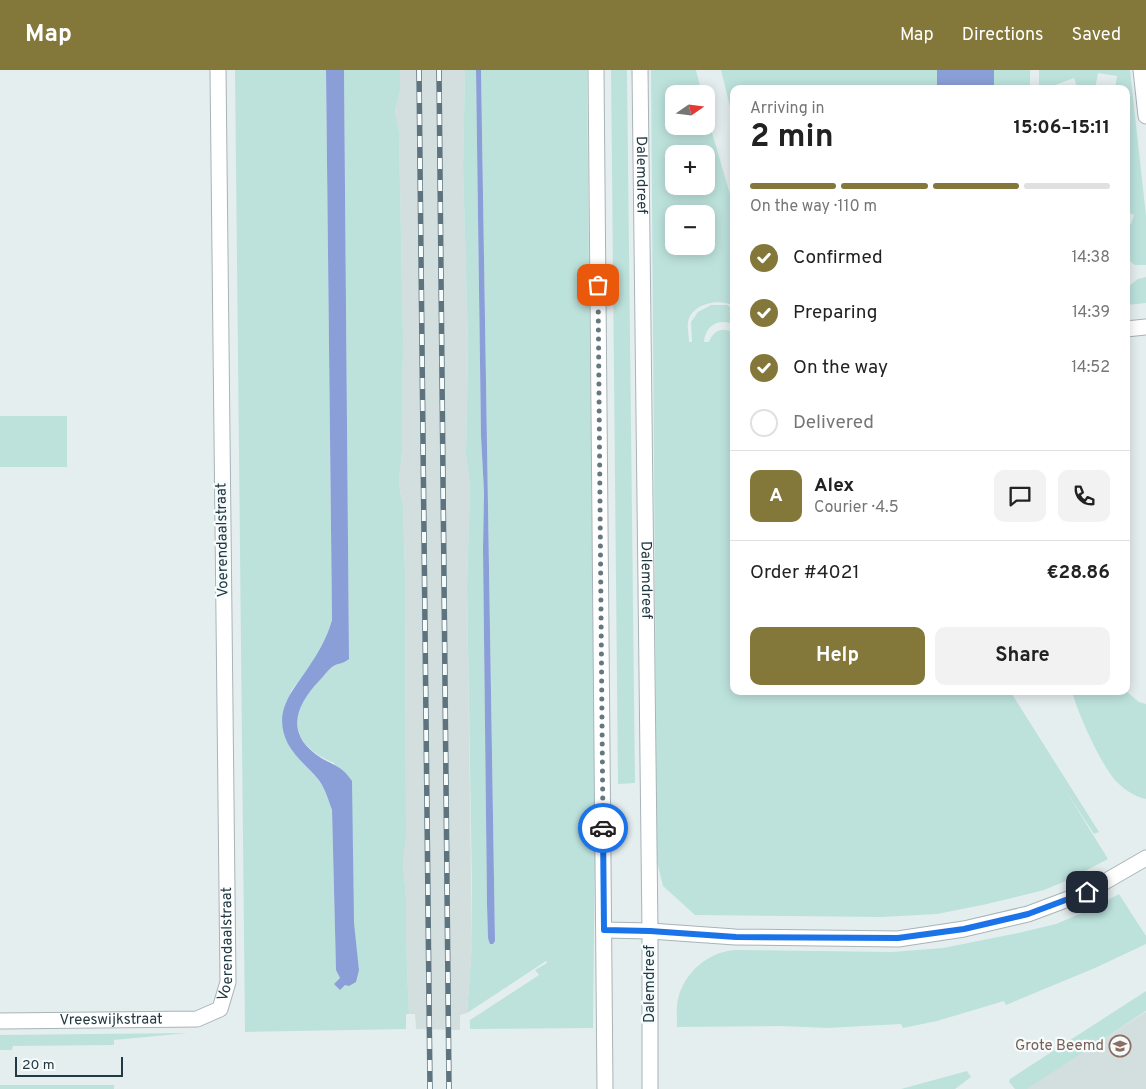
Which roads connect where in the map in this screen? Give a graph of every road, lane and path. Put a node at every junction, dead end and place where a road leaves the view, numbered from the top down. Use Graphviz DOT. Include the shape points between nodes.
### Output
graph roads {
  1 [pos="218,70"];
  2 [pos="596,70"];
  3 [pos="640,70"];
  4 [pos="1141,70"];
  5 [pos="1146,116"];
  6 [pos="1146,327"];
  7 [pos="1130,329"];
  8 [pos="1146,858"];
  9 [pos="604,930"];
  10 [pos="650,931"];
  11 [pos="220,1009"];
  12 [pos="0,1021"];
  13 [pos="605,1089"];
  14 [pos="650,1089"];
  1 -- 11 [label="street, Voerendaalstraat" via="228,982"];
  2 -- 9 [label="street"];
  3 -- 10 [label="street, Dalemdreef"];
  4 -- 5 [label="street"];
  6 -- 7 [label="street"];
  8 -- 10 [label="street" via="1087,892 1028,914 955,930 898,938 736,937"];
  9 -- 10 [label="street"];
  9 -- 13 [label="street"];
  10 -- 14 [label="street, Dalemdreef"];
  11 -- 12 [label="street, Vreeswijkstraat" via="197,1019"];
}
